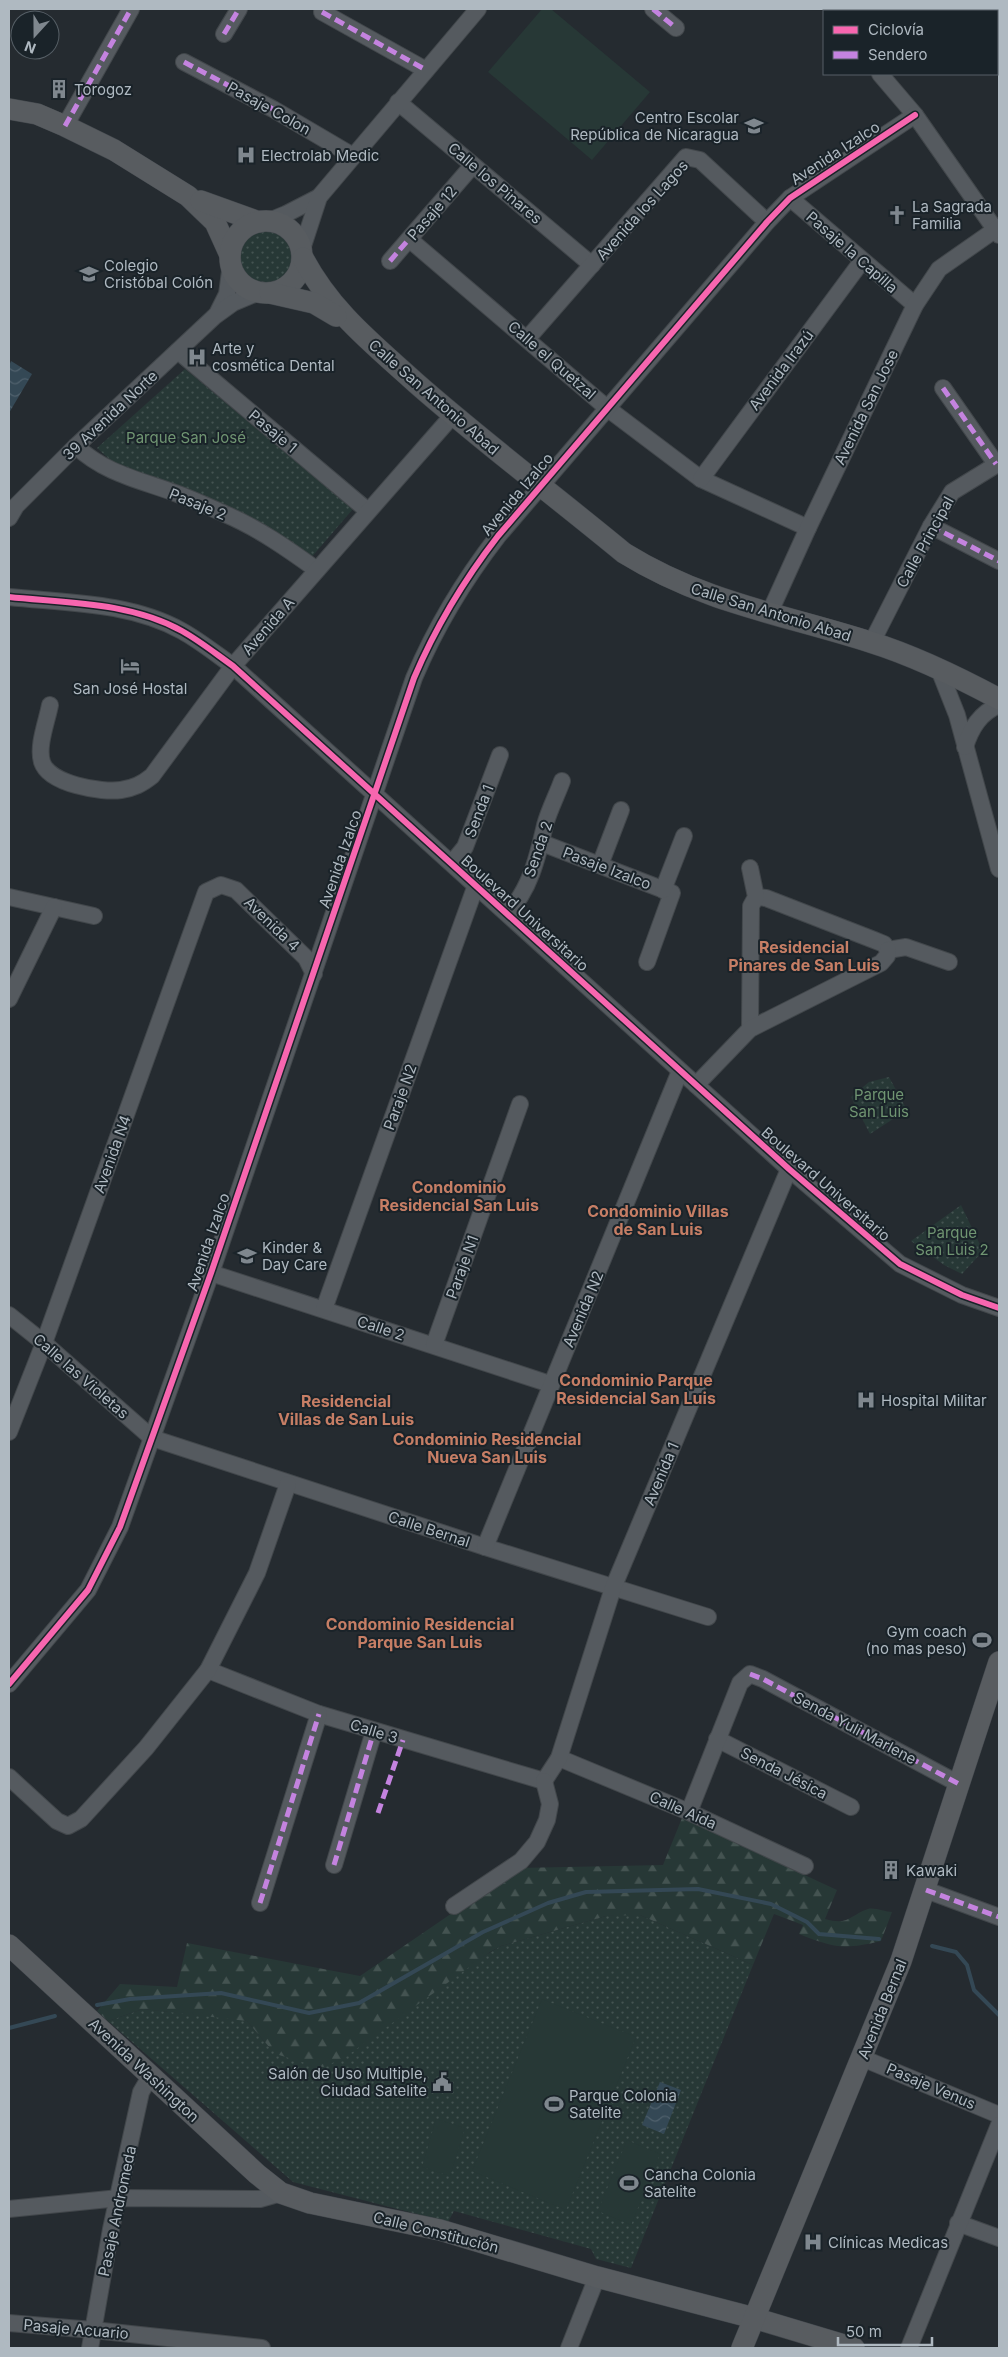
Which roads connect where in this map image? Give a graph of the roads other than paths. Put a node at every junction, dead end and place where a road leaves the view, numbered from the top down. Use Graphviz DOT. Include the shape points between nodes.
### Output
graph roads {
  1 [pos="131,9"];
  2 [pos="239,9"];
  3 [pos="478,9"];
  4 [pos="656,10"];
  5 [pos="322,12"];
  6 [pos="676,28"];
  7 [pos="224,34"];
  8 [pos="184,62"];
  9 [pos="426,70"];
  10 [pos="881,75"];
  11 [pos="398,102"];
  12 [pos="9,108"];
  13 [pos="915,115"];
  14 [pos="65,126"];
  15 [pos="353,156"];
  16 [pos="474,165"];
  17 [pos="188,196"];
  18 [pos="318,197"];
  19 [pos="790,198"];
  20 [pos="264,221"];
  21 [pos="767,222"];
  22 [pos="998,230"];
  23 [pos="409,239"];
  24 [pos="302,253"];
  25 [pos="231,260"];
  26 [pos="390,261"];
  27 [pos="862,261"];
  28 [pos="592,265"];
  29 [pos="265,292"];
  30 [pos="915,305"];
  31 [pos="215,316"];
  32 [pos="351,325"];
  33 [pos="528,339"];
  34 [pos="178,351"];
  35 [pos="943,388"];
  36 [pos="607,408"];
  37 [pos="453,415"];
  38 [pos="76,446"];
  39 [pos="998,463"];
  40 [pos="701,479"];
  41 [pos="540,486"];
  42 [pos="368,511"];
  43 [pos="9,518"];
  44 [pos="931,526"];
  45 [pos="808,528"];
  46 [pos="999,561"];
  47 [pos="317,570"];
  48 [pos="9,597"];
  49 [pos="769,614"];
  50 [pos="872,642"];
  51 [pos="233,666"];
  52 [pos="938,668"];
  53 [pos="999,699"];
  54 [pos="50,705"];
  55 [pos="999,705"];
  56 [pos="966,747"];
  57 [pos="500,755"];
  58 [pos="562,781"];
  59 [pos="375,795"];
  60 [pos="621,810"];
  61 [pos="684,836"];
  62 [pos="542,843"];
  63 [pos="452,863"];
  64 [pos="600,865"];
  65 [pos="750,868"];
  66 [pos="999,869"];
  67 [pos="221,885"];
  68 [pos="476,885"];
  69 [pos="668,892"];
  70 [pos="9,897"];
  71 [pos="756,897"];
  72 [pos="54,907"];
  73 [pos="507,913"];
  74 [pos="94,916"];
  75 [pos="888,950"];
  76 [pos="647,962"];
  77 [pos="949,962"];
  78 [pos="314,974"];
  79 [pos="9,999"];
  80 [pos="750,1029"];
  81 [pos="680,1071"];
  82 [pos="696,1085"];
  83 [pos="520,1104"];
  84 [pos="789,1169"];
  85 [pos="211,1273"];
  86 [pos="999,1308"];
  87 [pos="324,1309"];
  88 [pos="9,1315"];
  89 [pos="44,1343"];
  90 [pos="434,1345"];
  91 [pos="550,1384"];
  92 [pos="9,1432"];
  93 [pos="152,1438"];
  94 [pos="288,1484"];
  95 [pos="485,1547"];
  96 [pos="613,1588"];
  97 [pos="708,1617"];
  98 [pos="999,1662"];
  99 [pos="208,1670"];
  100 [pos="9,1684"];
  101 [pos="319,1714"];
  102 [pos="374,1731"];
  103 [pos="717,1739"];
  104 [pos="560,1758"];
  105 [pos="9,1777"];
  106 [pos="544,1781"];
  107 [pos="959,1784"];
  108 [pos="851,1807"];
  109 [pos="690,1812"];
  110 [pos="334,1865"];
  111 [pos="805,1866"];
  112 [pos="926,1890"];
  113 [pos="260,1903"];
  114 [pos="454,1906"];
  115 [pos="999,1917"];
  116 [pos="9,1945"];
  117 [pos="862,2058"];
  118 [pos="151,2075"];
  119 [pos="999,2115"];
  120 [pos="999,2125"];
  121 [pos="281,2193"];
  122 [pos="119,2198"];
  123 [pos="9,2209"];
  124 [pos="958,2223"];
  125 [pos="999,2238"];
  126 [pos="597,2277"];
  127 [pos="754,2318"];
  128 [pos="9,2323"];
  129 [pos="93,2330"];
  130 [pos="90,2348"];
  131 [pos="262,2348"];
  132 [pos="569,2348"];
  133 [pos="742,2348"];
  134 [pos="854,2348"];
  135 [pos="909,2348"];
  1 -- 14 [label="street"];
  2 -- 7 [label="street"];
  3 -- 9 [label="street"];
  4 -- 6 [label="street"];
  5 -- 9 [label="street"];
  8 -- 15 [label="street, Pasaje Colon"];
  9 -- 11 [label="street"];
  10 -- 13 [label="street"];
  11 -- 15 [label="street"];
  11 -- 16 [label="street, Calle los Pinares"];
  12 -- 14 [label="main road" via="37,114"];
  13 -- 19 [label="street, Avenida Izalco"];
  13 -- 22 [label="street"];
  14 -- 17 [label="main road" via="114,150"];
  15 -- 18 [label="street"];
  16 -- 23 [label="street, Pasaje 12"];
  16 -- 28 [label="street, Calle los Pinares"];
  17 -- 20 [label="main road"];
  17 -- 25 [label="main road" via="215,222"];
  18 -- 20 [label="street" via="286,214"];
  18 -- 24 [label="street"];
  19 -- 21 [label="street, Avenida Izalco"];
  19 -- 27 [label="street, Pasaje la Capilla"];
  20 -- 24 [label="main road" via="288,228 297,237"];
  20 -- 25 [label="main road" via="240,232 234,242"];
  21 -- 28 [label="street, Avenida los Lagos" via="700,160 686,158"];
  21 -- 36 [label="street, Avenida Izalco"];
  22 -- 30 [label="street, Avenida San Jose" via="939,269"];
  23 -- 26 [label="street, Pasaje 12"];
  23 -- 33 [label="street, Calle el Quetzal"];
  24 -- 29 [label="main road" via="300,270 294,280 285,288"];
  24 -- 32 [label="main road, Calle San Antonio Abad" via="316,283"];
  25 -- 29 [label="main road" via="240,281 249,288"];
  25 -- 31 [label="street, 39 Avenida Norte" via="227,294"];
  27 -- 30 [label="street, Pasaje la Capilla"];
  27 -- 40 [label="street, Avenida Irazú"];
  28 -- 33 [label="street, Avenida los Lagos"];
  29 -- 31 [label="street, 39 Avenida Norte" via="233,303"];
  29 -- 32 [label="main road, Calle San Antonio Abad" via="314,303"];
  30 -- 45 [label="street, Avenida San Jose"];
  31 -- 34 [label="street, 39 Avenida Norte"];
  32 -- 37 [label="main road, Calle San Antonio Abad"];
  33 -- 36 [label="street, Calle el Quetzal"];
  34 -- 38 [label="street, 39 Avenida Norte"];
  34 -- 42 [label="street, Pasaje 1"];
  35 -- 39 [label="street"];
  36 -- 40 [label="street, Calle el Quetzal"];
  36 -- 41 [label="street, Avenida Izalco"];
  37 -- 41 [label="main road, Calle San Antonio Abad"];
  37 -- 42 [label="street, Avenida A"];
  38 -- 43 [label="street, 39 Avenida Norte" via="16,506"];
  38 -- 47 [label="street, Pasaje 2" via="112,471 228,515 274,539"];
  39 -- 44 [label="street, Calle Principal" via="952,492"];
  40 -- 45 [label="street, Calle el Quetzal"];
  41 -- 49 [label="main road, Calle San Antonio Abad" via="624,553 649,568 692,589"];
  41 -- 59 [label="street, Avenida Izalco" via="469,574 439,626 414,678"];
  42 -- 47 [label="street, Avenida A"];
  44 -- 46 [label="street"];
  44 -- 50 [label="street, Calle Principal"];
  45 -- 49 [label="street, Avenida San Jose"];
  47 -- 51 [label="street, Avenida A"];
  48 -- 51 [label="street, Boulevard Universitario" via="130,612 181,630"];
  49 -- 50 [label="main road, Calle San Antonio Abad"];
  50 -- 52 [label="main road, Calle San Antonio Abad"];
  51 -- 54 [label="street, Avenida A" via="152,776 139,786 119,791 73,785 49,773 42,762 42,747"];
  51 -- 59 [label="street, Boulevard Universitario"];
  52 -- 53 [label="main road, Calle San Antonio Abad"];
  52 -- 56 [label="street" via="950,694"];
  55 -- 56 [label="street" via="983,714 975,724"];
  56 -- 66 [label="street"];
  57 -- 63 [label="street, Senda 1" via="465,846"];
  58 -- 62 [label="street, Senda 2"];
  59 -- 63 [label="street, Boulevard Universitario"];
  59 -- 78 [label="street, Avenida Izalco"];
  60 -- 64 [label="street"];
  61 -- 69 [label="street"];
  62 -- 64 [label="street, Pasaje Izalco"];
  62 -- 73 [label="street, Senda 2" via="520,897"];
  63 -- 68 [label="street, Boulevard Universitario"];
  64 -- 69 [label="street, Pasaje Izalco"];
  65 -- 71 [label="street"];
  67 -- 78 [label="street, Avenida 4" via="236,890 306,958"];
  67 -- 89 [label="street, Avenida N4" via="206,892"];
  68 -- 73 [label="street, Boulevard Universitario"];
  68 -- 87 [label="street, Paraje N2"];
  69 -- 76 [label="street"];
  70 -- 72 [label="street"];
  71 -- 75 [label="street" via="766,898 884,944"];
  71 -- 80 [label="street" via="751,906"];
  72 -- 74 [label="street"];
  72 -- 79 [label="street"];
  73 -- 81 [label="street, Boulevard Universitario"];
  75 -- 77 [label="street" via="906,947"];
  75 -- 80 [label="street" via="881,962"];
  78 -- 85 [label="street, Avenida Izalco"];
  80 -- 82 [label="street"];
  81 -- 82 [label="street, Boulevard Universitario"];
  81 -- 91 [label="street, Avenida N2" via="574,1333"];
  82 -- 84 [label="street, Boulevard Universitario"];
  83 -- 90 [label="street, Paraje N1"];
  84 -- 86 [label="street, Boulevard Universitario" via="900,1264 962,1295"];
  84 -- 96 [label="street, Avenida 1"];
  85 -- 87 [label="street, Calle 2"];
  85 -- 93 [label="street, Avenida Izalco"];
  87 -- 90 [label="street, Calle 2"];
  88 -- 89 [label="street, Calle las Violetas"];
  89 -- 92 [label="street, Avenida N4"];
  89 -- 93 [label="street, Calle las Violetas"];
  90 -- 91 [label="street, Calle 2"];
  91 -- 95 [label="street, Avenida N2"];
  93 -- 94 [label="street, Calle Bernal"];
  93 -- 100 [label="street, Avenida Izalco" via="120,1526 88,1590"];
  94 -- 95 [label="street, Calle Bernal"];
  94 -- 99 [label="street" via="257,1573"];
  95 -- 96 [label="street, Calle Bernal"];
  96 -- 97 [label="street, Calle Bernal"];
  96 -- 104 [label="street, Avenida 1"];
  98 -- 107 [label="main road, Avenida Bernal"];
  99 -- 101 [label="street, Calle 3"];
  99 -- 105 [label="street" via="146,1748 81,1819 68,1826 56,1821"];
  101 -- 102 [label="street, Calle 3"];
  101 -- 113 [label="street"];
  102 -- 106 [label="street, Calle 3"];
  102 -- 110 [label="street"];
  103 -- 107 [label="street, Senda Yuli Marlene" via="740,1683 750,1674"];
  103 -- 108 [label="street, Senda Jésica"];
  103 -- 109 [label="street"];
  104 -- 106 [label="street, Avenida 1"];
  104 -- 109 [label="street, Calle Aida"];
  106 -- 114 [label="street" via="550,1804 537,1842 521,1861"];
  107 -- 112 [label="main road, Avenida Bernal"];
  109 -- 111 [label="street, Calle Aida"];
  112 -- 115 [label="street"];
  112 -- 117 [label="main road, Avenida Bernal"];
  116 -- 118 [label="main road, Avenida Washington"];
  117 -- 119 [label="street, Pasaje Venus"];
  117 -- 127 [label="main road, Avenida Bernal"];
  118 -- 121 [label="main road, Avenida Washington"];
  118 -- 122 [label="street, Pasaje Andromeda" via="141,2092"];
  120 -- 124 [label="street"];
  121 -- 122 [label="street" via="260,2199"];
  121 -- 126 [label="main road, Calle Constitución" via="310,2203 440,2230"];
  122 -- 123 [label="street"];
  122 -- 129 [label="street, Pasaje Andromeda"];
  124 -- 125 [label="street"];
  124 -- 135 [label="street"];
  126 -- 127 [label="main road, Calle Constitución"];
  126 -- 132 [label="street"];
  127 -- 133 [label="main road, Avenida Bernal"];
  127 -- 134 [label="main road, Calle Constitución"];
  128 -- 129 [label="street, Pasaje Acuario"];
  129 -- 130 [label="street, Pasaje Andromeda"];
  129 -- 131 [label="street, Pasaje Acuario"];
}
